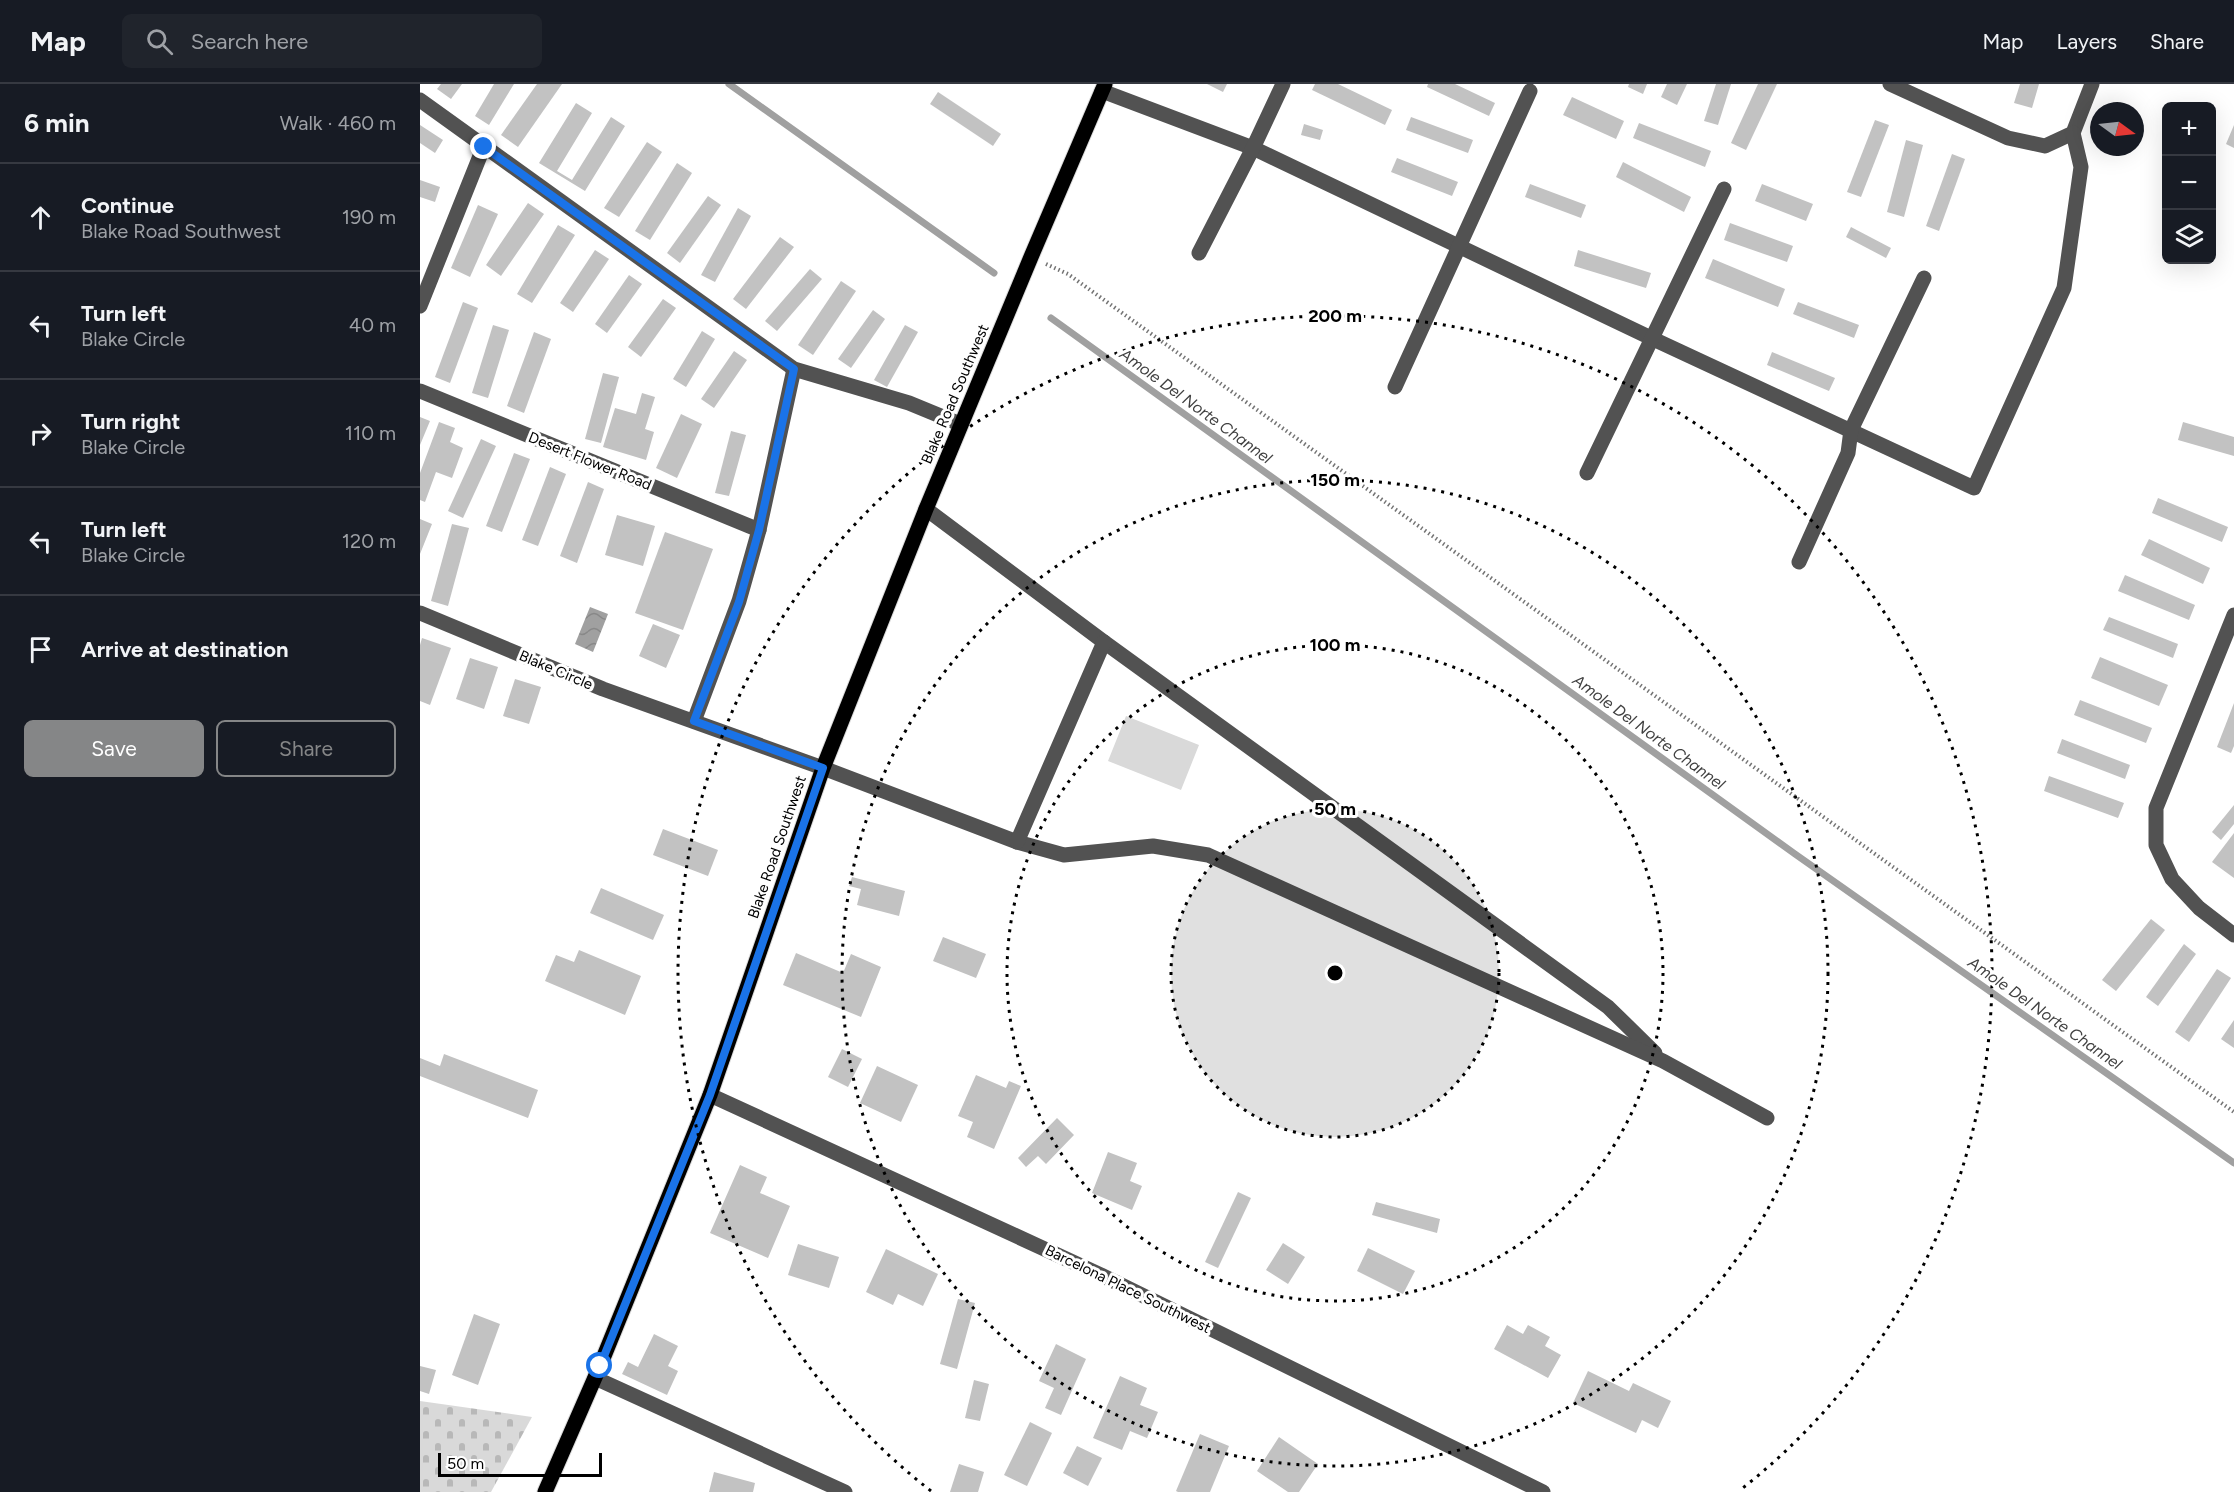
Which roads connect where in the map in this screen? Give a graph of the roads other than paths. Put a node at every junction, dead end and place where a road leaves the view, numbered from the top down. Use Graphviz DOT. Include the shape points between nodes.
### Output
graph roads {
  1 [pos="1283,84"];
  2 [pos="1890,84"];
  3 [pos="2092,84"];
  4 [pos="1104,88"];
  5 [pos="1530,91"];
  6 [pos="420,100"];
  7 [pos="2073,133"];
  8 [pos="484,147"];
  9 [pos="1253,148"];
  10 [pos="1724,189"];
  11 [pos="1459,246"];
  12 [pos="1199,253"];
  13 [pos="1924,278"];
  14 [pos="420,306"];
  15 [pos="1651,338"];
  16 [pos="794,369"];
  17 [pos="1395,387"];
  18 [pos="420,391"];
  19 [pos="960,424"];
  20 [pos="1851,430"];
  21 [pos="1587,473"];
  22 [pos="926,509"];
  23 [pos="759,530"];
  24 [pos="1799,562"];
  25 [pos="420,614"];
  26 [pos="2234,615"];
  27 [pos="2231,633"];
  28 [pos="1104,642"];
  29 [pos="694,721"];
  30 [pos="823,768"];
  31 [pos="1017,842"];
  32 [pos="2234,935"];
  33 [pos="1663,1061"];
  34 [pos="710,1095"];
  35 [pos="1767,1118"];
  36 [pos="595,1378"];
  37 [pos="545,1492"];
  38 [pos="845,1492"];
  39 [pos="1543,1492"];
  1 -- 9 [label="street"];
  2 -- 7 [label="street" via="2008,138 2045,146"];
  3 -- 7 [label="street"];
  4 -- 9 [label="street"];
  4 -- 19 [label="main road, Blake Road Southwest"];
  5 -- 11 [label="street"];
  6 -- 8 [label="street"];
  7 -- 20 [label="street" via="2081,167 2064,288 1974,488"];
  8 -- 14 [label="street"];
  8 -- 16 [label="street"];
  9 -- 11 [label="street"];
  9 -- 12 [label="street"];
  10 -- 15 [label="street"];
  11 -- 15 [label="street"];
  11 -- 17 [label="street"];
  13 -- 20 [label="street"];
  15 -- 20 [label="street"];
  15 -- 21 [label="street"];
  16 -- 19 [label="street" via="909,403"];
  16 -- 23 [label="street"];
  18 -- 23 [label="street, Desert Flower Road"];
  19 -- 22 [label="main road, Blake Road Southwest"];
  20 -- 24 [label="street" via="1848,453"];
  22 -- 28 [label="street"];
  22 -- 30 [label="main road, Blake Road Southwest"];
  23 -- 29 [label="street" via="739,602"];
  25 -- 29 [label="street, Blake Circle" via="603,689"];
  26 -- 27 [label="street"];
  27 -- 32 [label="street" via="2156,808 2156,845 2172,879 2199,908"];
  28 -- 31 [label="street"];
  28 -- 33 [label="street" via="1608,1007"];
  29 -- 30 [label="street, Blake Circle"];
  30 -- 31 [label="street, Blake Circle"];
  30 -- 34 [label="main road, Blake Road Southwest"];
  31 -- 33 [label="street, Blake Circle" via="1064,855 1153,846 1208,855"];
  33 -- 35 [label="street"];
  34 -- 36 [label="main road, Blake Road Southwest"];
  34 -- 39 [label="street, Barcelona Place Southwest" via="1101,1275"];
  36 -- 37 [label="main road, Blake Road Southwest"];
  36 -- 38 [label="street"];
}
